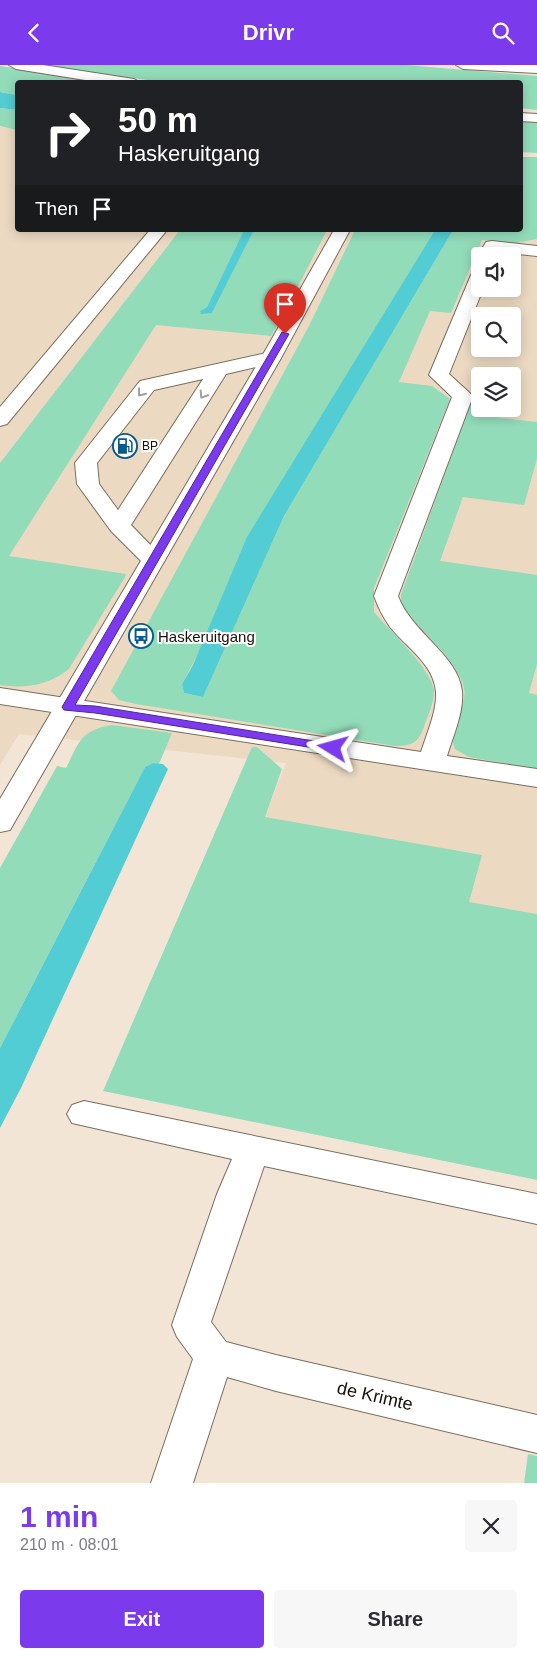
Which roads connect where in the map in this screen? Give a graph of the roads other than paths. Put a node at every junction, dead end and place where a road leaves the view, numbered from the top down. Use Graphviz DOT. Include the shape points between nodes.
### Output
graph roads {
  1 [pos="16,65"];
  2 [pos="463,65"];
  3 [pos="528,65"];
  4 [pos="537,67"];
  5 [pos="114,80"];
  6 [pos="523,111"];
  7 [pos="537,112"];
  8 [pos="523,117"];
  9 [pos="537,118"];
  10 [pos="157,232"];
  11 [pos="341,232"];
  12 [pos="521,249"];
  13 [pos="537,251"];
  14 [pos="471,297"];
  15 [pos="271,359"];
  16 [pos="219,369"];
  17 [pos="0,420"];
  18 [pos="120,526"];
  19 [pos="153,560"];
  20 [pos="0,696"];
  21 [pos="68,707"];
  22 [pos="432,762"];
  23 [pos="537,778"];
  24 [pos="0,823"];
  25 [pos="84,1113"];
  26 [pos="253,1149"];
  27 [pos="537,1209"];
  28 [pos="214,1356"];
  29 [pos="537,1434"];
  30 [pos="172,1483"];
  1 -- 5 [label="main road"];
  2 -- 4 [label="main road"];
  3 -- 4 [label="main road"];
  6 -- 7 [label="main road"];
  8 -- 9 [label="main road"];
  10 -- 17 [label="main road"];
  11 -- 15 [label="main road"];
  12 -- 13 [label="main road"];
  14 -- 22 [label="main road" via="439,375 463,396 386,596 395,616 441,669 447,683 448,701"];
  15 -- 16 [label="main road"];
  15 -- 19 [label="main road"];
  16 -- 18 [label="main road, one-way"];
  16 -- 18 [label="main road, one-way" via="147,385 86,463 88,484"];
  18 -- 19 [label="main road"];
  19 -- 21 [label="main road"];
  20 -- 21 [label="main road"];
  21 -- 22 [label="main road"];
  21 -- 24 [label="main road"];
  22 -- 23 [label="main road"];
  25 -- 26 [label="main road"];
  26 -- 27 [label="main road"];
  26 -- 28 [label="main road" via="191,1325"];
  28 -- 29 [label="main road, de Krimte"];
  28 -- 30 [label="main road"];
}
